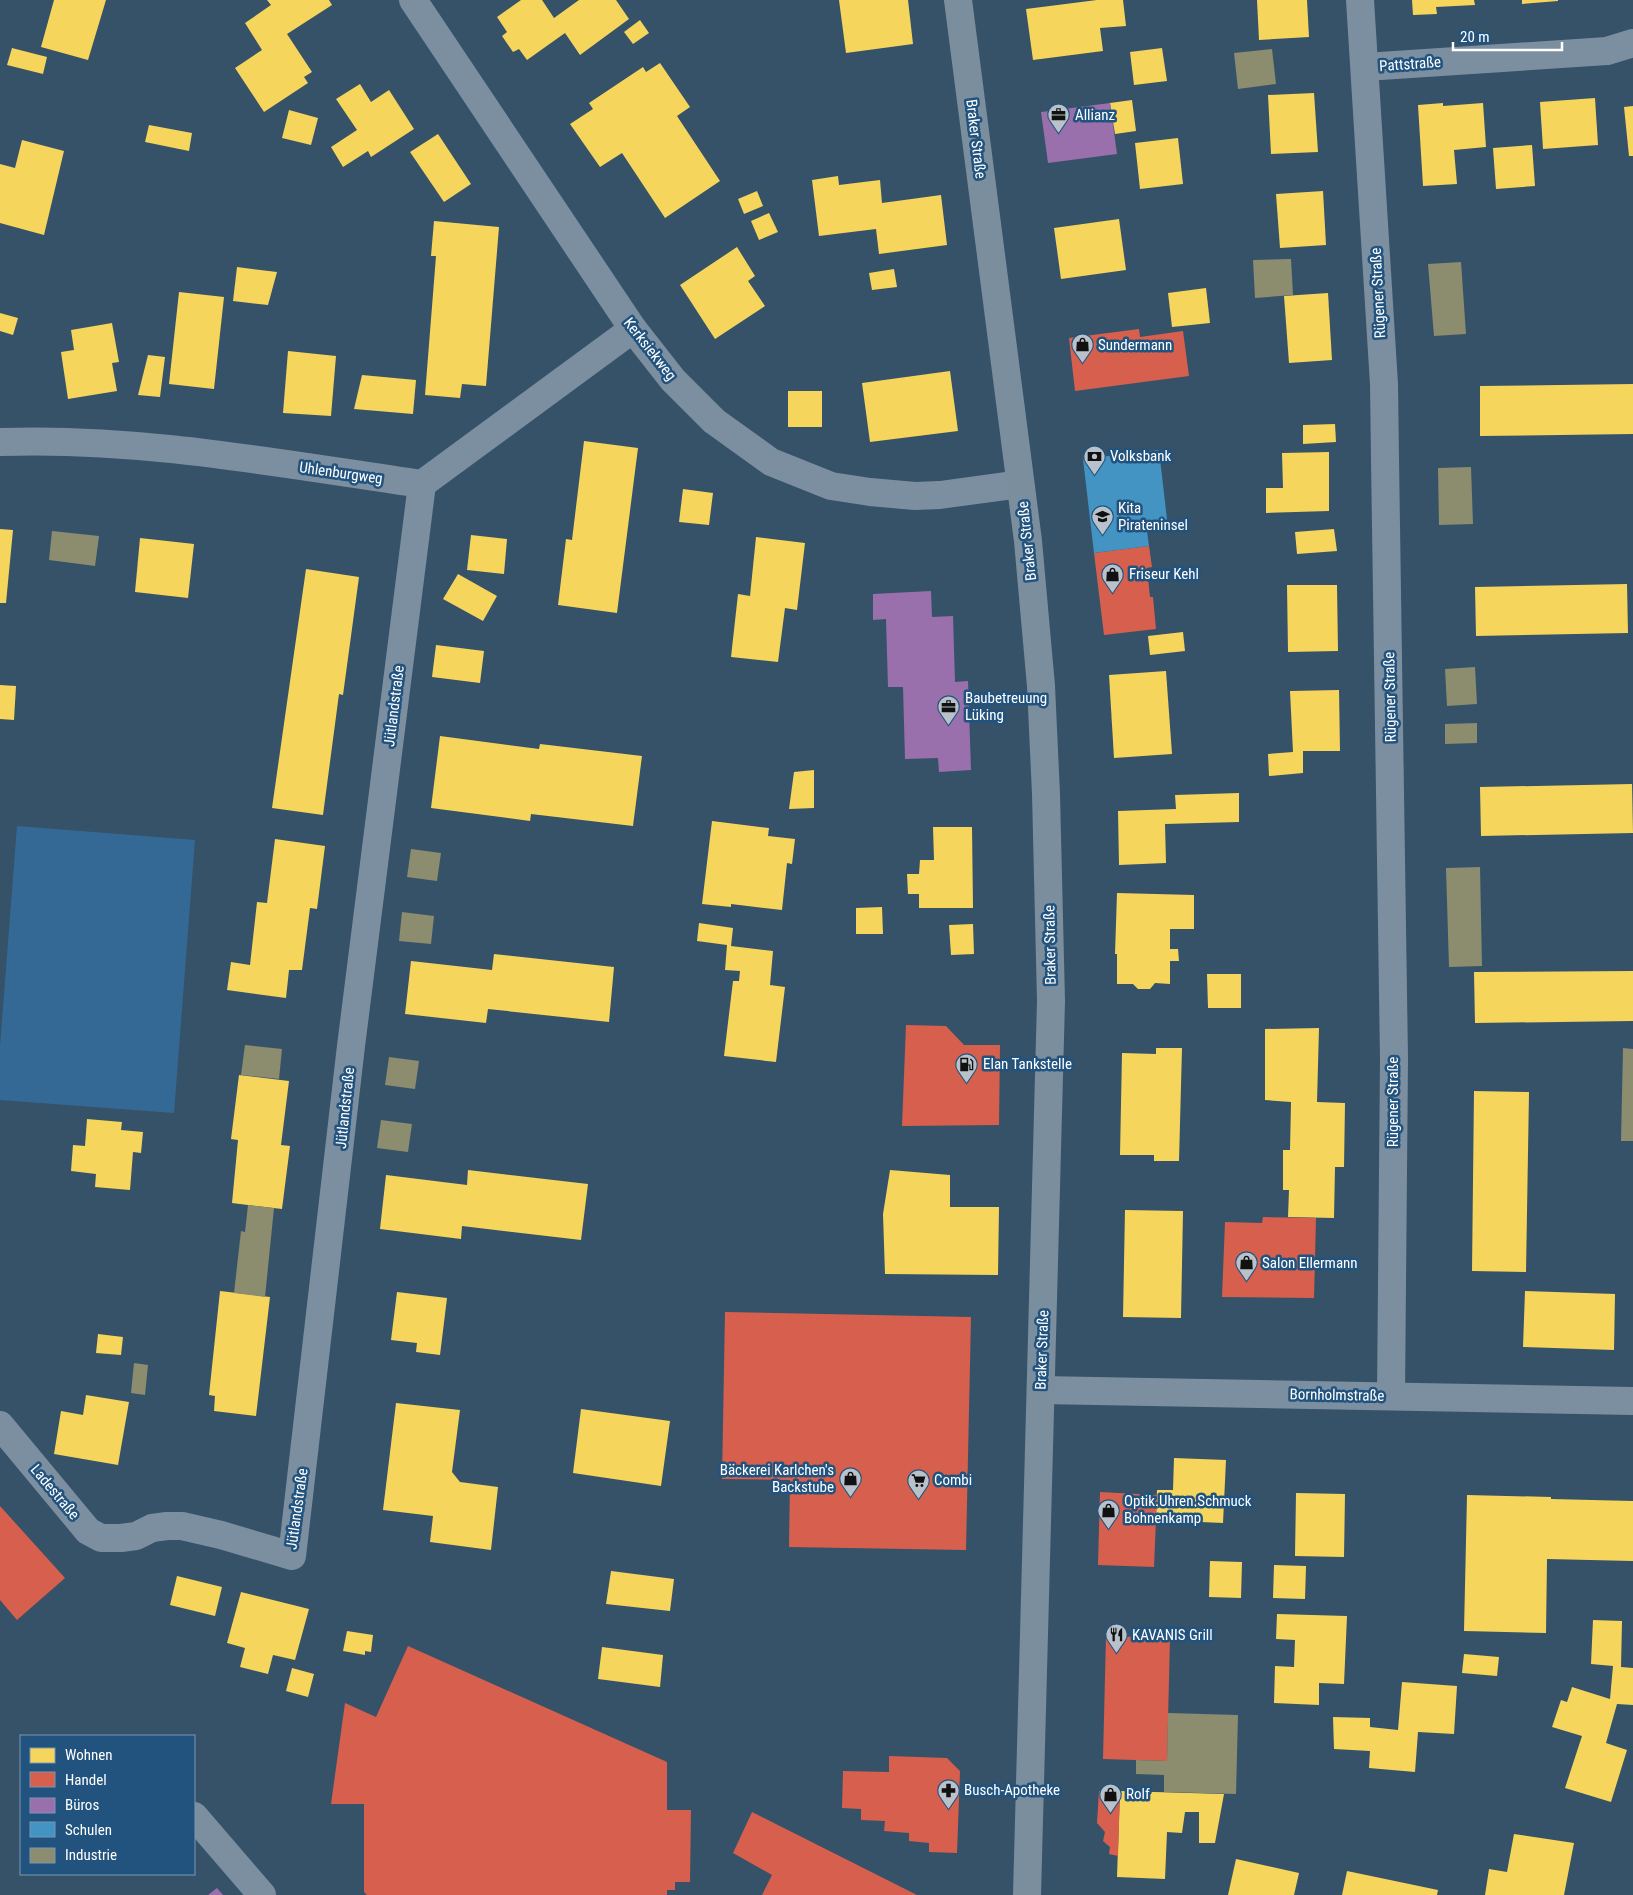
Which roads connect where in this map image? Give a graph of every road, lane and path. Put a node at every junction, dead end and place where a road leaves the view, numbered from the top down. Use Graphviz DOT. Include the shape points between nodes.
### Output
graph roads {
  1 [pos="413,0"];
  2 [pos="958,0"];
  3 [pos="1360,0"];
  4 [pos="1633,42"];
  5 [pos="1365,67"];
  6 [pos="633,329"];
  7 [pos="0,442"];
  8 [pos="422,484"];
  9 [pos="1020,484"];
  10 [pos="1041,1390"];
  11 [pos="1391,1396"];
  12 [pos="1633,1401"];
  13 [pos="0,1425"];
  14 [pos="121,1538"];
  15 [pos="195,1817"];
  16 [pos="262,1895"];
  17 [pos="1027,1895"];
  1 -- 6 [label="street, Kerksiekweg"];
  2 -- 9 [label="main road, Braker Straße"];
  3 -- 5 [label="street, Rügener Straße"];
  4 -- 5 [label="street, Pattstraße" via="1607,51"];
  5 -- 11 [label="street, Rügener Straße" via="1386,459 1394,1058"];
  6 -- 8 [label="street"];
  6 -- 9 [label="street, Kerksiekweg" via="673,380 714,421 772,462 831,486 915,496"];
  7 -- 8 [label="street, Uhlenburgweg" via="98,442 163,448"];
  8 -- 14 [label="street, Jütlandstraße" via="351,1046 292,1556 182,1526 152,1528 136,1536"];
  9 -- 10 [label="main road, Braker Straße" via="1041,686 1049,878 1051,1010"];
  10 -- 11 [label="street, Bornholmstraße"];
  10 -- 17 [label="main road, Braker Straße"];
  11 -- 12 [label="street, Bornholmstraße"];
  13 -- 14 [label="street, Ladestraße" via="88,1531 101,1538"];
  15 -- 16 [label="street"];
}
